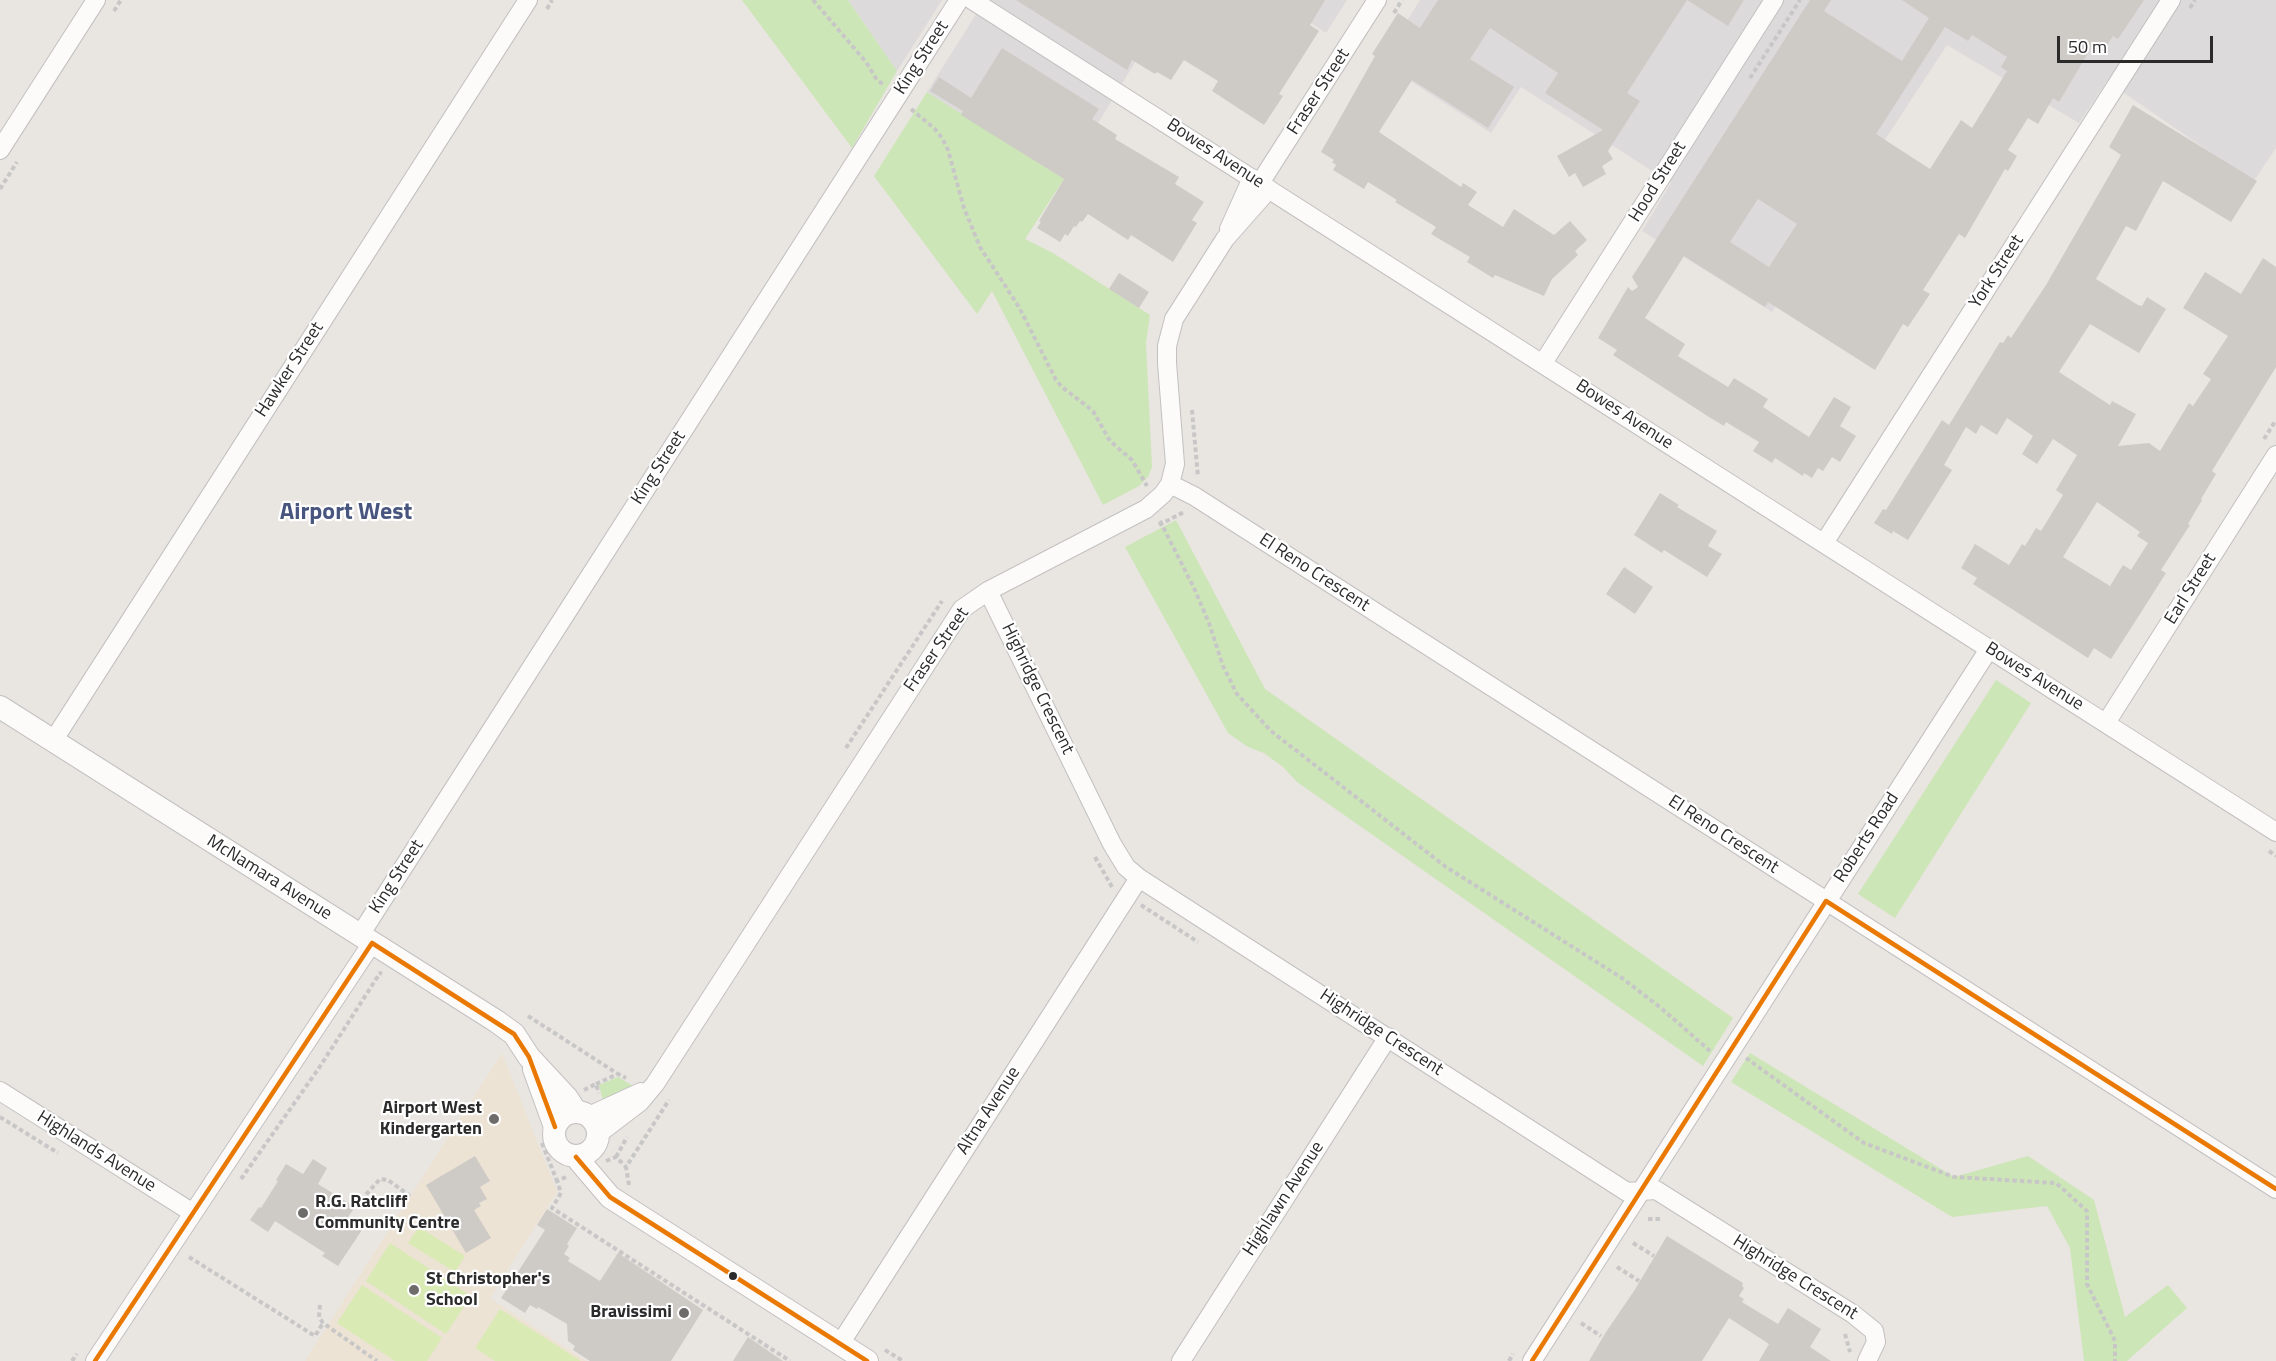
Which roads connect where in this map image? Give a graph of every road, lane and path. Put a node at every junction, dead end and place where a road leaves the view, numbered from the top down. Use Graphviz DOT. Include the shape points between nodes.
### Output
graph roads {
  1 [pos="96,0"];
  2 [pos="528,0"];
  3 [pos="813,0"];
  4 [pos="959,0"];
  5 [pos="972,0"];
  6 [pos="1377,0"];
  7 [pos="1774,0"];
  8 [pos="2171,0"];
  9 [pos="897,98"];
  10 [pos="919,101"];
  11 [pos="913,111"];
  12 [pos="906,121"];
  13 [pos="0,150"];
  14 [pos="1260,183"];
  15 [pos="1543,363"];
  16 [pos="1192,407"];
  17 [pos="2276,455"];
  18 [pos="1170,484"];
  19 [pos="1194,496"];
  20 [pos="1156,502"];
  21 [pos="1160,524"];
  22 [pos="1150,529"];
  23 [pos="1824,543"];
  24 [pos="988,591"];
  25 [pos="1989,649"];
  26 [pos="0,707"];
  27 [pos="2106,723"];
  28 [pos="53,741"];
  29 [pos="2276,832"];
  30 [pos="1094,854"];
  31 [pos="1139,878"];
  32 [pos="1126,896"];
  33 [pos="1826,901"];
  34 [pos="366,939"];
  35 [pos="1203,945"];
  36 [pos="390,980"];
  37 [pos="1388,1037"];
  38 [pos="1732,1048"];
  39 [pos="529,1057"];
  40 [pos="0,1091"];
  41 [pos="671,1097"];
  42 [pos="555,1127"];
  43 [pos="589,1142"];
  44 [pos="626,1167"];
  45 [pos="237,1185"];
  46 [pos="630,1185"];
  47 [pos="2276,1189"];
  48 [pos="1642,1191"];
  49 [pos="410,1196"];
  50 [pos="361,1200"];
  51 [pos="193,1213"];
  52 [pos="1648,1219"];
  53 [pos="1670,1223"];
  54 [pos="1633,1242"];
  55 [pos="194,1249"];
  56 [pos="1654,1256"];
  57 [pos="189,1257"];
  58 [pos="183,1266"];
  59 [pos="1617,1267"];
  60 [pos="1639,1281"];
  61 [pos="320,1305"];
  62 [pos="323,1323"];
  63 [pos="1581,1323"];
  64 [pos="1837,1329"];
  65 [pos="845,1335"];
  66 [pos="1600,1336"];
  67 [pos="95,1361"];
  68 [pos="377,1361"];
  69 [pos="790,1361"];
  70 [pos="867,1361"];
  71 [pos="903,1361"];
  72 [pos="1181,1361"];
  73 [pos="1533,1361"];
  74 [pos="1859,1361"];
  75 [pos="2115,1361"];
  1 -- 13 [label="street"];
  2 -- 28 [label="street, Hawker Street"];
  3 -- 9 [label="path" via="877,80"];
  4 -- 9 [label="street, King Street"];
  5 -- 14 [label="street, Bowes Avenue"];
  6 -- 14 [label="street, Fraser Street"];
  7 -- 15 [label="street, Hood Street"];
  8 -- 23 [label="street, York Street"];
  9 -- 11 [label="path"];
  9 -- 34 [label="street, King Street"];
  10 -- 11 [label="path"];
  11 -- 12 [label="path"];
  11 -- 20 [label="path" via="942,138 976,238 1019,307 1056,380 1093,411 1114,446 1132,460"];
  14 -- 15 [label="street, Bowes Avenue"];
  14 -- 18 [label="street, Fraser Street" via="1179,310 1170,332 1167,363 1175,464"];
  15 -- 23 [label="street, Bowes Avenue"];
  16 -- 19 [label="path" via="1198,475"];
  17 -- 27 [label="street, Earl Street"];
  18 -- 19 [label="street, El Reno Crescent"];
  18 -- 20 [label="street, Fraser Street"];
  19 -- 21 [label="path" via="1188,509"];
  19 -- 33 [label="street, El Reno Crescent"];
  20 -- 21 [label="path"];
  20 -- 24 [label="street, Fraser Street"];
  21 -- 22 [label="path"];
  21 -- 38 [label="path" via="1194,588 1237,694 1271,731 1446,867 1642,993 1713,1053"];
  23 -- 25 [label="street, Bowes Avenue"];
  24 -- 31 [label="street, Highridge Crescent" via="1112,844 1126,867"];
  24 -- 43 [label="street, Fraser Street" via="953,620 655,1084"];
  25 -- 27 [label="street, Bowes Avenue"];
  25 -- 33 [label="street, Roberts Road"];
  26 -- 28 [label="street, McNamara Avenue"];
  27 -- 29 [label="street, Bowes Avenue"];
  28 -- 34 [label="street, McNamara Avenue"];
  30 -- 32 [label="path" via="1109,886"];
  31 -- 32 [label="street, Altna Avenue"];
  31 -- 37 [label="street, Highridge Crescent"];
  32 -- 35 [label="path"];
  32 -- 65 [label="street, Altna Avenue"];
  33 -- 38 [label="street, Roberts Road"];
  33 -- 47 [label="street, El Reno Crescent"];
  34 -- 39 [label="street, McNamara Avenue" via="514,1034"];
  34 -- 51 [label="street, King Street"];
  36 -- 45 [label="path" via="380,973"];
  37 -- 48 [label="street, Highridge Crescent" via="1626,1192"];
  37 -- 72 [label="street, Highlawn Avenue"];
  38 -- 48 [label="street, Roberts Road"];
  38 -- 75 [label="path" via="1864,1143 1954,1177 2056,1183 2087,1211 2087,1284 2115,1341"];
  39 -- 42 [label="street, McNamara Avenue"];
  39 -- 43 [label="street, McNamara Avenue" via="567,1098"];
  40 -- 51 [label="street, Highlands Avenue"];
  41 -- 44 [label="path"];
  42 -- 43 [label="street" via="562,1117"];
  42 -- 43 [label="street, McNamara Avenue" via="555,1141 563,1152"];
  43 -- 44 [label="path"];
  43 -- 65 [label="street, McNamara Avenue" via="610,1197"];
  43 -- 69 [label="path" via="557,1181 561,1193 552,1208"];
  44 -- 46 [label="path"];
  48 -- 73 [label="street, Roberts Road"];
  48 -- 74 [label="street, Highridge Crescent" via="1656,1190 1868,1324 1876,1342"];
  49 -- 50 [label="path" via="388,1180 380,1179"];
  51 -- 67 [label="street, King Street"];
  52 -- 53 [label="path" via="1661,1217"];
  54 -- 56 [label="path"];
  55 -- 57 [label="path"];
  57 -- 58 [label="path"];
  57 -- 62 [label="path" via="315,1336"];
  59 -- 60 [label="path"];
  61 -- 62 [label="path"];
  62 -- 68 [label="path"];
  63 -- 66 [label="path"];
  64 -- 74 [label="path" via="1846,1335"];
  65 -- 70 [label="street, McNamara Avenue"];
  65 -- 71 [label="path"];
}
